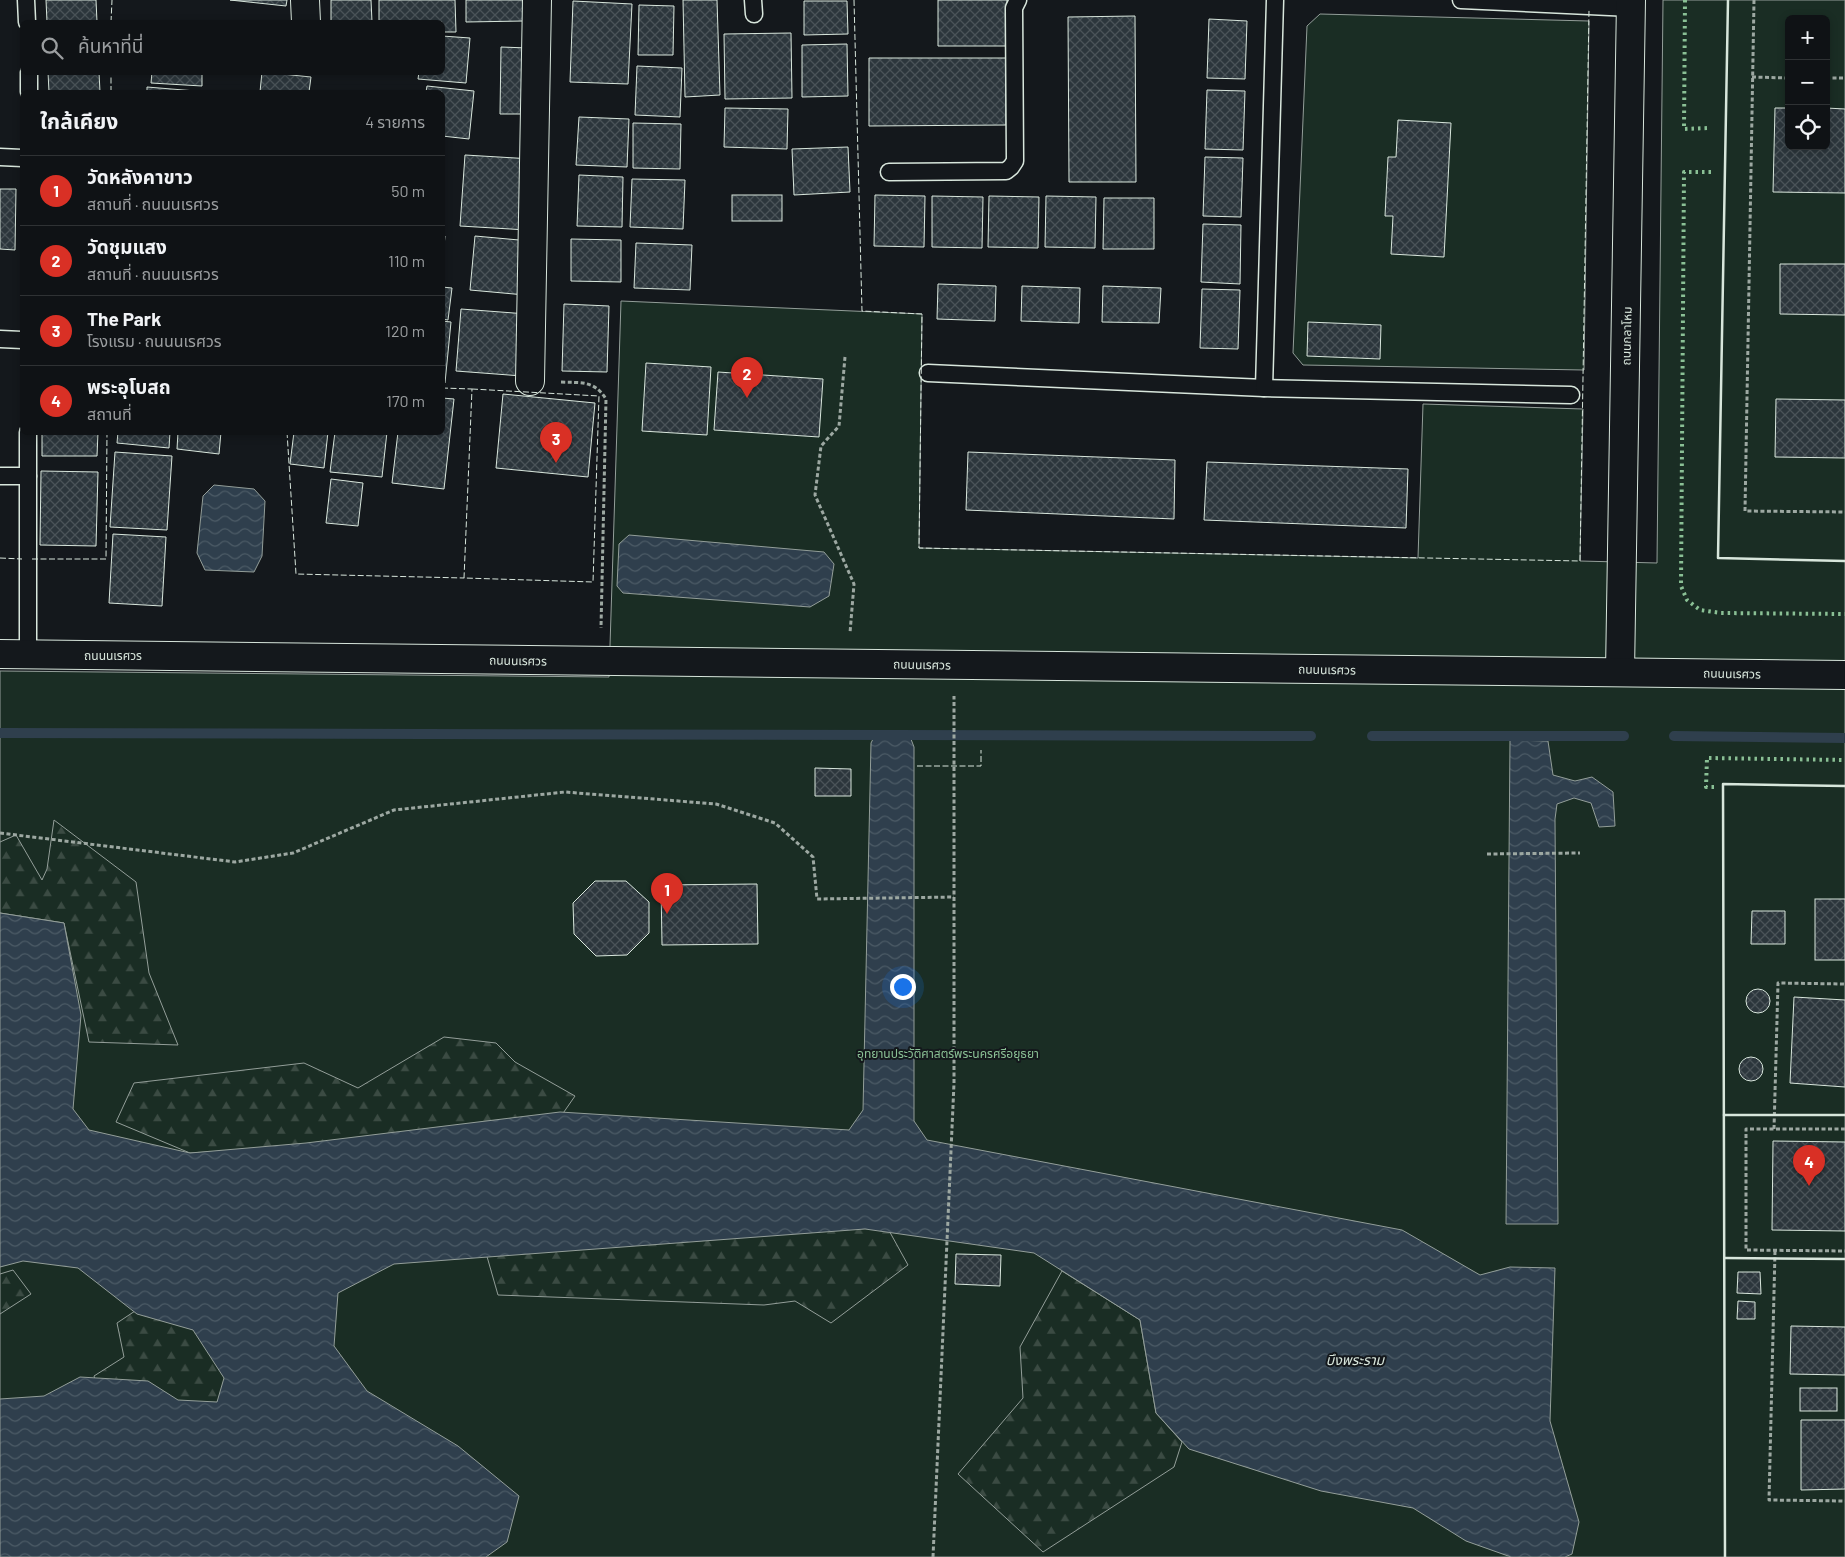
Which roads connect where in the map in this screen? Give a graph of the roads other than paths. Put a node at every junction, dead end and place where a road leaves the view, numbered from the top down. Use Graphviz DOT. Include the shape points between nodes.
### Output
graph roads {
  1 [pos="26,0"];
  2 [pos="305,0"];
  3 [pos="537,0"];
  4 [pos="1018,0"];
  5 [pos="1275,0"];
  6 [pos="1461,0"];
  7 [pos="1631,4"];
  8 [pos="27,20"];
  9 [pos="306,20"];
  10 [pos="29,75"];
  11 [pos="30,90"];
  12 [pos="0,158"];
  13 [pos="20,158"];
  14 [pos="889,172"];
  15 [pos="0,339"];
  16 [pos="20,340"];
  17 [pos="928,373"];
  18 [pos="530,381"];
  19 [pos="1264,388"];
  20 [pos="1571,395"];
  21 [pos="28,435"];
  22 [pos="0,476"];
  23 [pos="28,476"];
  24 [pos="0,654"];
  25 [pos="28,655"];
  26 [pos="1620,672"];
  27 [pos="1845,674"];
  1 -- 8 [label="lane"];
  2 -- 9 [label="street"];
  3 -- 18 [label="street"];
  4 -- 14 [label="lane" via="1014,8 1015,161 1011,167 1006,171"];
  5 -- 19 [label="lane"];
  6 -- 7 [label="lane"];
  7 -- 26 [label="street, ถนนกลาโหม"];
  10 -- 11 [label="lane"];
  12 -- 13 [label="lane"];
  15 -- 16 [label="lane"];
  17 -- 19 [label="lane"];
  19 -- 20 [label="lane"];
  21 -- 23 [label="lane"];
  22 -- 23 [label="lane"];
  23 -- 25 [label="lane"];
  24 -- 25 [label="street, ถนนนเรศวร"];
  25 -- 26 [label="street, ถนนนเรศวร"];
  26 -- 27 [label="street, ถนนนเรศวร"];
}
